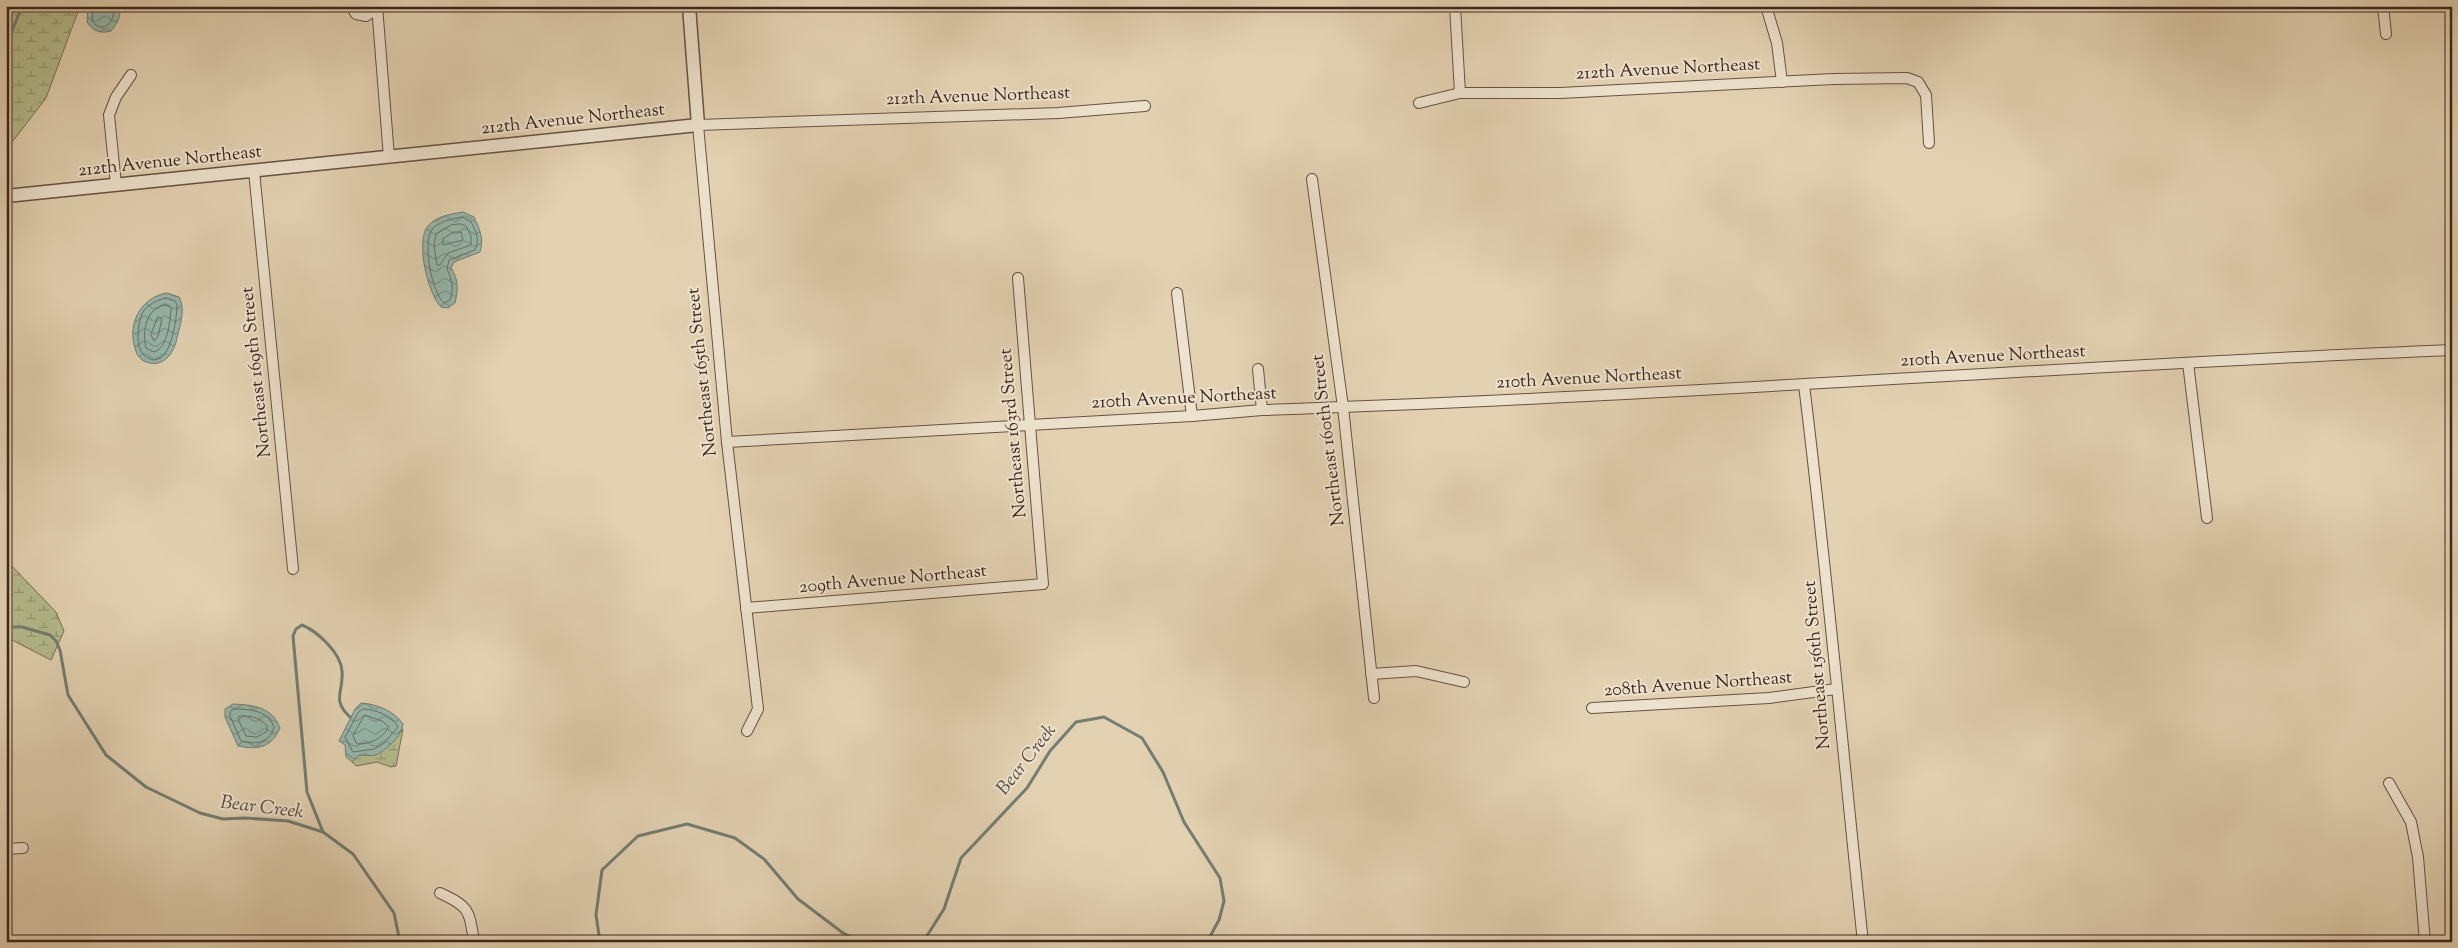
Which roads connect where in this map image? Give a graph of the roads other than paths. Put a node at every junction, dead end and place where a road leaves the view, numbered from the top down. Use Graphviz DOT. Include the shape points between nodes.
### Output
graph roads {
  1 [pos="351,6"];
  2 [pos="689,6"];
  3 [pos="1454,6"];
  4 [pos="1766,6"];
  5 [pos="2383,6"];
  6 [pos="378,7"];
  7 [pos="2386,34"];
  8 [pos="131,75"];
  9 [pos="1782,82"];
  10 [pos="1460,94"];
  11 [pos="1420,103"];
  12 [pos="1145,106"];
  13 [pos="698,125"];
  14 [pos="1929,143"];
  15 [pos="389,157"];
  16 [pos="254,171"];
  17 [pos="1312,179"];
  18 [pos="116,185"];
  19 [pos="6,196"];
  20 [pos="1018,278"];
  21 [pos="1177,292"];
  22 [pos="2452,350"];
  23 [pos="2188,364"];
  24 [pos="1258,368"];
  25 [pos="1804,385"];
  26 [pos="1343,407"];
  27 [pos="1262,410"];
  28 [pos="1192,416"];
  29 [pos="1029,424"];
  30 [pos="727,442"];
  31 [pos="2207,518"];
  32 [pos="293,570"];
  33 [pos="1044,584"];
  34 [pos="746,608"];
  35 [pos="1371,674"];
  36 [pos="1464,682"];
  37 [pos="1836,689"];
  38 [pos="1374,698"];
  39 [pos="1592,708"];
  40 [pos="747,731"];
  41 [pos="2389,783"];
  42 [pos="6,848"];
  43 [pos="23,848"];
  44 [pos="440,893"];
  45 [pos="474,942"];
  46 [pos="1862,942"];
  47 [pos="2425,942"];
  1 -- 6 [label="street" via="356,14 366,16"];
  2 -- 13 [label="street, Northeast 165th Street"];
  3 -- 10 [label="street"];
  4 -- 9 [label="street" via="1777,43"];
  5 -- 7 [label="street"];
  6 -- 15 [label="street"];
  8 -- 18 [label="street" via="109,115"];
  9 -- 10 [label="street, 212th Avenue Northeast" via="1560,93"];
  9 -- 14 [label="street, 212th Avenue Northeast" via="1907,78 1918,82 1926,95"];
  10 -- 11 [label="street, 212th Avenue Northeast"];
  12 -- 13 [label="street, 212th Avenue Northeast" via="1058,113"];
  13 -- 15 [label="street, 212th Avenue Northeast"];
  13 -- 30 [label="street, Northeast 165th Street"];
  15 -- 16 [label="street, 212th Avenue Northeast"];
  16 -- 18 [label="street, 212th Avenue Northeast"];
  16 -- 32 [label="street, Northeast 169th Street"];
  17 -- 26 [label="street, Northeast 160th Street"];
  18 -- 19 [label="street, 212th Avenue Northeast"];
  20 -- 29 [label="street, Northeast 163rd Street"];
  21 -- 28 [label="street"];
  22 -- 23 [label="street, 210th Avenue Northeast"];
  23 -- 25 [label="street, 210th Avenue Northeast"];
  23 -- 31 [label="street"];
  24 -- 27 [label="street"];
  25 -- 26 [label="street, 210th Avenue Northeast"];
  25 -- 37 [label="street, Northeast 156th Street" via="1822,525"];
  26 -- 27 [label="street, 210th Avenue Northeast"];
  26 -- 35 [label="street, Northeast 160th Street"];
  27 -- 28 [label="street, 210th Avenue Northeast"];
  28 -- 29 [label="street, 210th Avenue Northeast"];
  29 -- 30 [label="street, 210th Avenue Northeast"];
  29 -- 33 [label="street, Northeast 163rd Street"];
  30 -- 34 [label="street, Northeast 165th Street"];
  33 -- 34 [label="street, 209th Avenue Northeast"];
  34 -- 40 [label="street, Northeast 165th Street" via="758,709"];
  35 -- 36 [label="street" via="1416,671"];
  35 -- 38 [label="street, Northeast 160th Street"];
  37 -- 39 [label="street, 208th Avenue Northeast" via="1769,698"];
  37 -- 46 [label="street, Northeast 156th Street"];
  41 -- 47 [label="street" via="2411,822 2418,857"];
  42 -- 43 [label="street"];
  44 -- 45 [label="street" via="465,906"];
}
